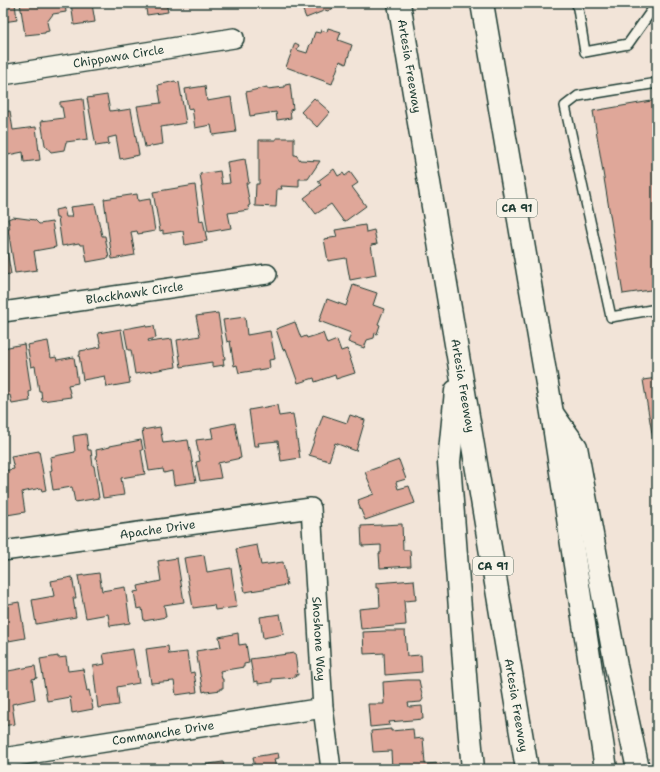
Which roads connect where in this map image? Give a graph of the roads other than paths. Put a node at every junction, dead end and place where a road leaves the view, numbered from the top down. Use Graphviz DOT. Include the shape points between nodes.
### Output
graph roads {
  1 [pos="400,3"];
  2 [pos="482,3"];
  3 [pos="577,3"];
  4 [pos="657,3"];
  5 [pos="234,38"];
  6 [pos="3,75"];
  7 [pos="657,83"];
  8 [pos="267,274"];
  9 [pos="657,309"];
  10 [pos="3,312"];
  11 [pos="459,362"];
  12 [pos="552,413"];
  13 [pos="311,508"];
  14 [pos="3,551"];
  15 [pos="324,708"];
  16 [pos="3,758"];
  17 [pos="331,769"];
  18 [pos="473,769"];
  19 [pos="526,769"];
  20 [pos="606,769"];
  21 [pos="638,769"];
  1 -- 11 [label="highway, Artesia Freeway / CA 91"];
  2 -- 12 [label="highway, CA 91"];
  3 -- 4 [label="lane" via="585,52 628,44"];
  5 -- 6 [label="street, Chippawa Circle"];
  7 -- 9 [label="lane" via="578,96 565,106 611,316"];
  8 -- 10 [label="street, Blackhawk Circle"];
  11 -- 18 [label="highway" via="449,462"];
  11 -- 19 [label="highway, Artesia Freeway / CA 91"];
  12 -- 20 [label="highway, CA 91"];
  12 -- 21 [label="highway" via="576,447 616,666"];
  13 -- 14 [label="street, Apache Drive"];
  13 -- 15 [label="street, Shoshone Way"];
  15 -- 16 [label="street, Commanche Drive"];
  15 -- 17 [label="street, Shoshone Way"];
}
